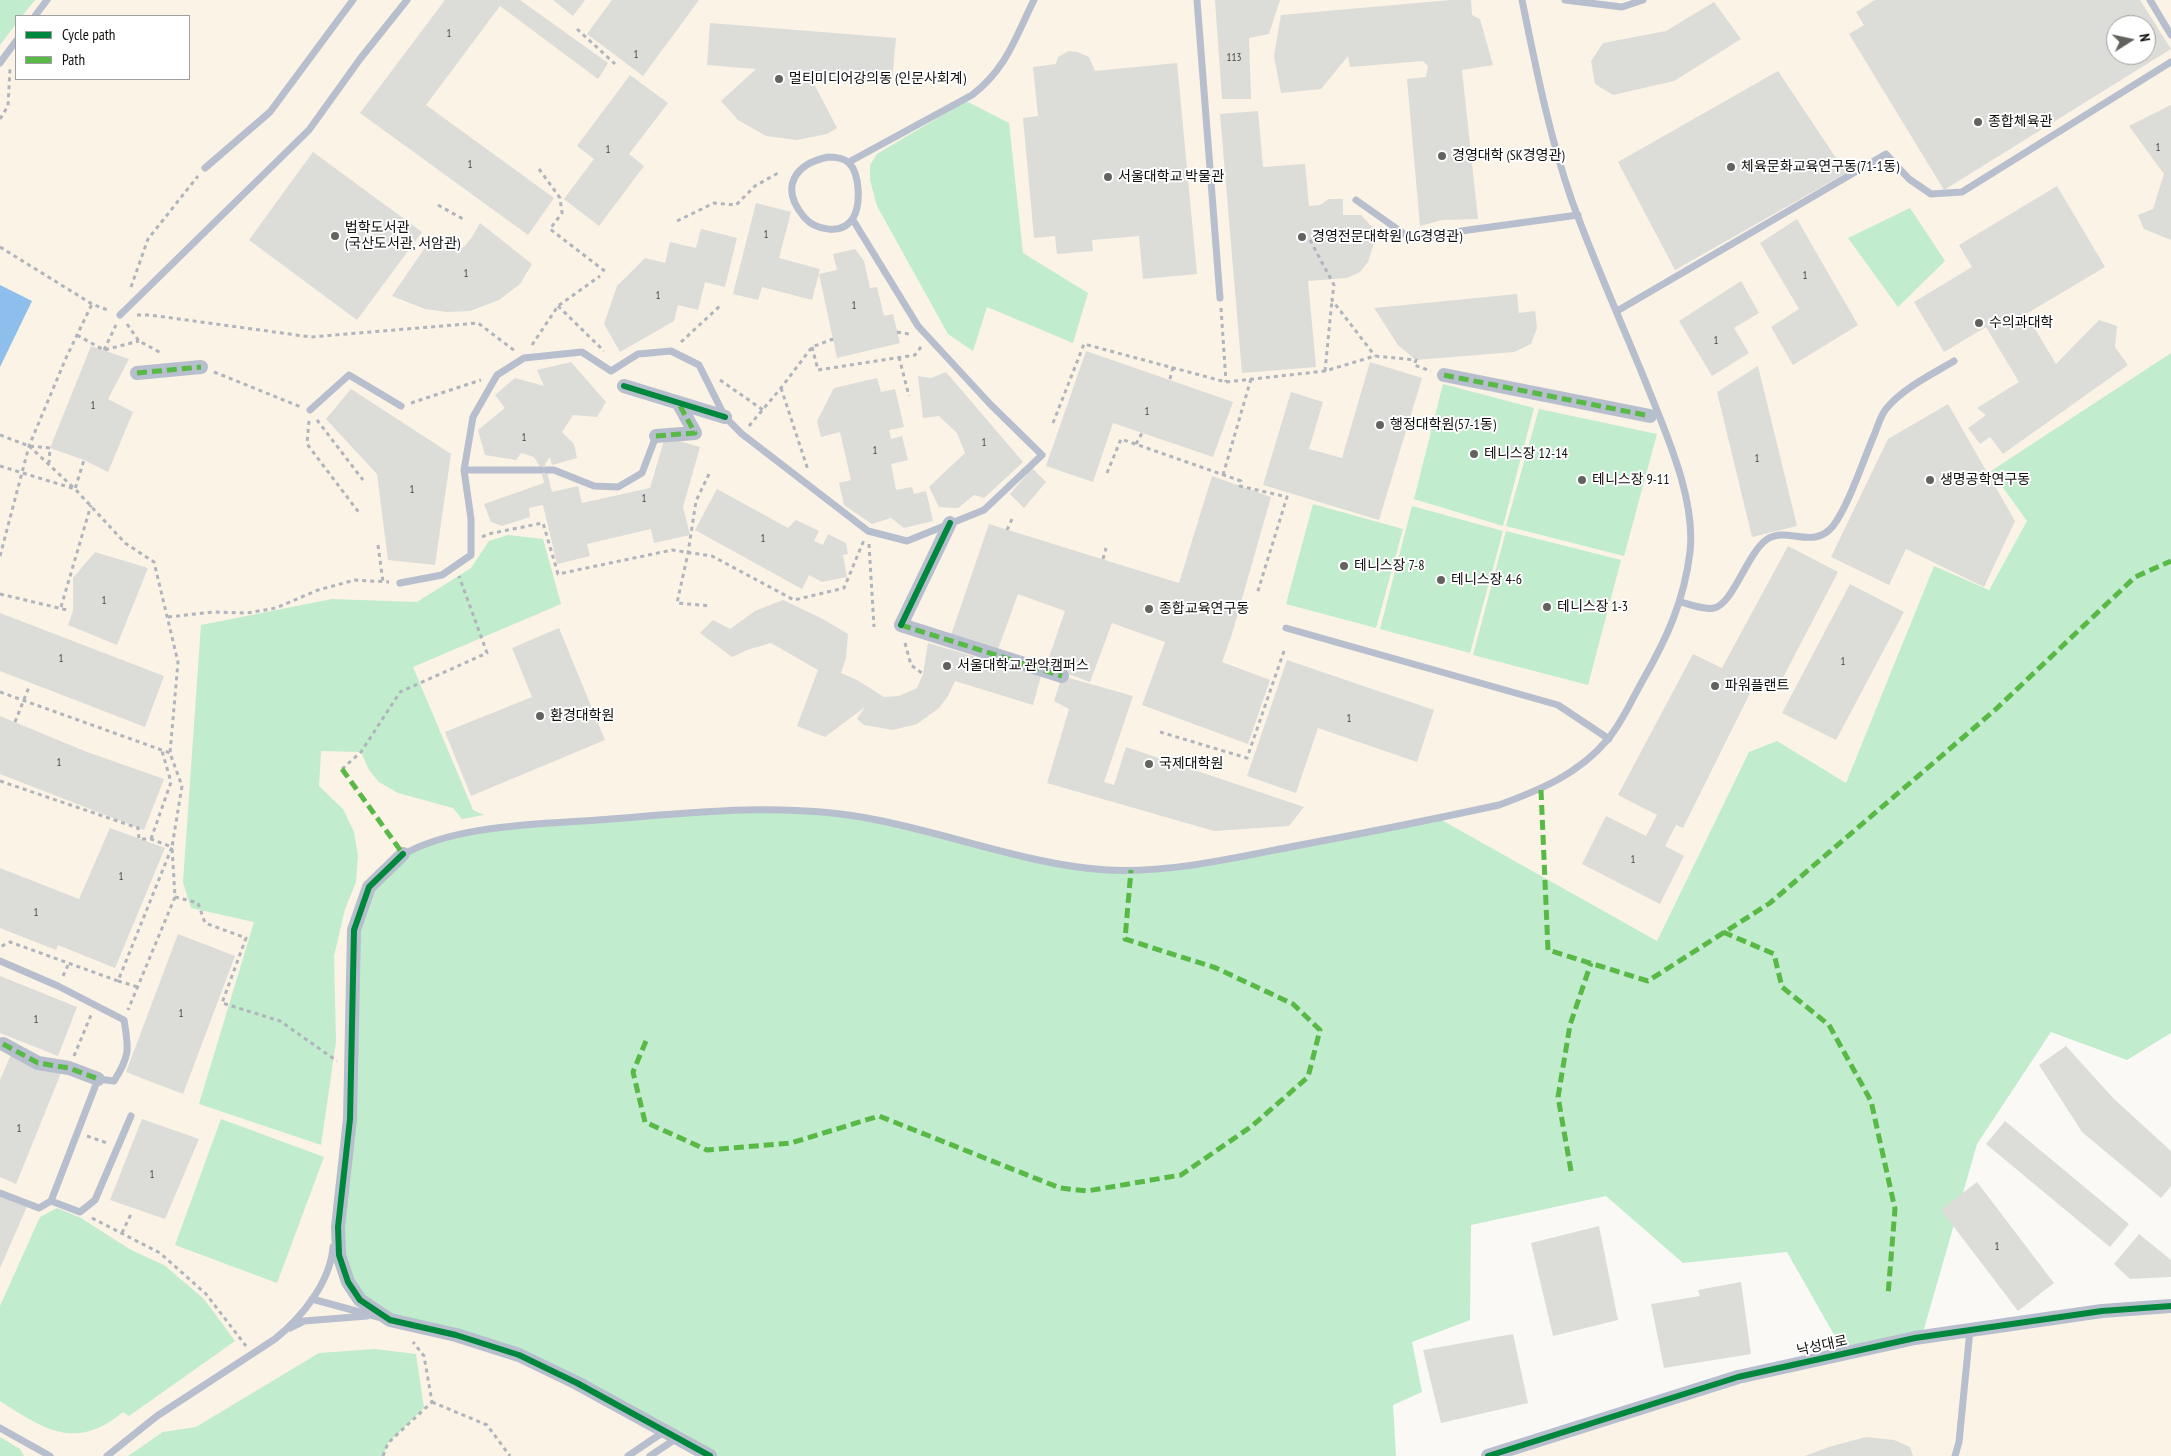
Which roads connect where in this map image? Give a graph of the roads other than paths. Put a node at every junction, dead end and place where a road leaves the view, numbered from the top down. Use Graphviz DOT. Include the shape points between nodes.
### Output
graph roads {
  1 [pos="47,0"];
  2 [pos="354,0"];
  3 [pos="407,0"];
  4 [pos="1034,0"];
  5 [pos="1197,0"];
  6 [pos="1522,0"];
  7 [pos="1565,0"];
  8 [pos="1643,0"];
  9 [pos="2150,0"];
  10 [pos="1587,1"];
  11 [pos="36,15"];
  12 [pos="2171,35"];
  13 [pos="15,42"];
  14 [pos="2171,62"];
  15 [pos="0,63"];
  16 [pos="849,162"];
  17 [pos="205,168"];
  18 [pos="1356,200"];
  19 [pos="1578,216"];
  20 [pos="853,220"];
  21 [pos="1220,298"];
  22 [pos="1616,310"];
  23 [pos="120,315"];
  24 [pos="1954,361"];
  25 [pos="201,367"];
  26 [pos="137,373"];
  27 [pos="1444,375"];
  28 [pos="624,386"];
  29 [pos="679,404"];
  30 [pos="400,406"];
  31 [pos="310,410"];
  32 [pos="1650,416"];
  33 [pos="725,417"];
  34 [pos="656,436"];
  35 [pos="464,470"];
  36 [pos="950,523"];
  37 [pos="400,583"];
  38 [pos="1681,602"];
  39 [pos="1286,628"];
  40 [pos="1062,676"];
  41 [pos="1608,739"];
  42 [pos="0,961"];
  43 [pos="4,1044"];
  44 [pos="98,1079"];
  45 [pos="131,1116"];
  46 [pos="0,1194"];
  47 [pos="51,1201"];
  48 [pos="339,1204"];
  49 [pos="312,1299"];
  50 [pos="2171,1306"];
  51 [pos="395,1322"];
  52 [pos="1970,1330"];
  53 [pos="285,1331"];
  54 [pos="1915,1338"];
  55 [pos="1738,1377"];
  56 [pos="577,1383"];
  57 [pos="646,1420"];
  58 [pos="0,1428"];
  59 [pos="671,1434"];
  60 [pos="50,1456"];
  61 [pos="107,1456"];
  62 [pos="628,1456"];
  63 [pos="650,1456"];
  64 [pos="710,1456"];
  65 [pos="1488,1456"];
  66 [pos="1955,1456"];
  1 -- 11 [label="lane"];
  2 -- 17 [label="lane" via="270,112"];
  3 -- 23 [label="lane" via="309,130"];
  4 -- 16 [label="lane" via="1001,67 988,83 972,95"];
  5 -- 21 [label="lane"];
  6 -- 19 [label="lane" via="1541,94"];
  7 -- 10 [label="lane"];
  8 -- 10 [label="lane" via="1622,7"];
  9 -- 12 [label="lane"];
  13 -- 15 [label="lane"];
  14 -- 22 [label="lane" via="1962,192 1931,194 1909,179 1886,154"];
  16 -- 20 [label="lane" via="856,173 857,186"];
  16 -- 20 [label="lane" via="828,156 813,160 798,172 792,193 800,212 816,227 835,229"];
  18 -- 19 [label="lane" via="1410,238"];
  19 -- 22 [label="lane"];
  20 -- 36 [label="lane" via="918,326 1042,455 984,510"];
  22 -- 38 [label="lane" via="1672,447 1688,505 1690,550"];
  24 -- 38 [label="lane" via="1902,394 1885,410 1832,526 1819,536 1769,538 1756,548 1726,601 1715,608"];
  25 -- 26 [label="street"];
  27 -- 32 [label="street"];
  28 -- 29 [label="street"];
  29 -- 33 [label="street"];
  29 -- 34 [label="street" via="695,432"];
  30 -- 31 [label="lane" via="349,375"];
  33 -- 35 [label="lane" via="699,365 671,351 638,354 611,372 582,352 524,358 497,375 472,417"];
  33 -- 36 [label="lane" via="742,434 868,530 906,541"];
  34 -- 35 [label="lane" via="642,473 618,487 594,486 554,470"];
  35 -- 37 [label="lane" via="471,519 471,555 442,575"];
  36 -- 40 [label="street" via="901,625"];
  38 -- 41 [label="lane" via="1661,649"];
  39 -- 41 [label="lane" via="1558,705"];
  41 -- 48 [label="lane" via="1576,770 1542,790 1499,805 1210,863 1149,871 1060,864 877,820 822,811 721,811 502,827 446,838 403,854 369,887 354,930 350,1119"];
  42 -- 44 [label="lane" via="124,1020 129,1049 123,1068 114,1081"];
  43 -- 44 [label="street" via="38,1063 69,1068"];
  44 -- 47 [label="lane"];
  45 -- 47 [label="lane" via="95,1200 80,1212"];
  46 -- 47 [label="lane" via="39,1208"];
  48 -- 49 [label="lane" via="332,1262"];
  48 -- 51 [label="street" via="339,1255 348,1282 368,1307"];
  49 -- 51 [label="lane"];
  49 -- 53 [label="lane"];
  50 -- 52 [label="lane" via="2102,1311"];
  51 -- 53 [label="lane" via="367,1316 304,1321"];
  51 -- 56 [label="lane" via="456,1335 520,1355"];
  52 -- 54 [label="lane"];
  52 -- 66 [label="lane"];
  53 -- 61 [label="lane" via="157,1416"];
  54 -- 55 [label="street"];
  55 -- 65 [label="lane"];
  56 -- 57 [label="street"];
  57 -- 59 [label="lane"];
  58 -- 60 [label="lane"];
  59 -- 62 [label="lane"];
  59 -- 63 [label="lane"];
  59 -- 64 [label="street"];
}
